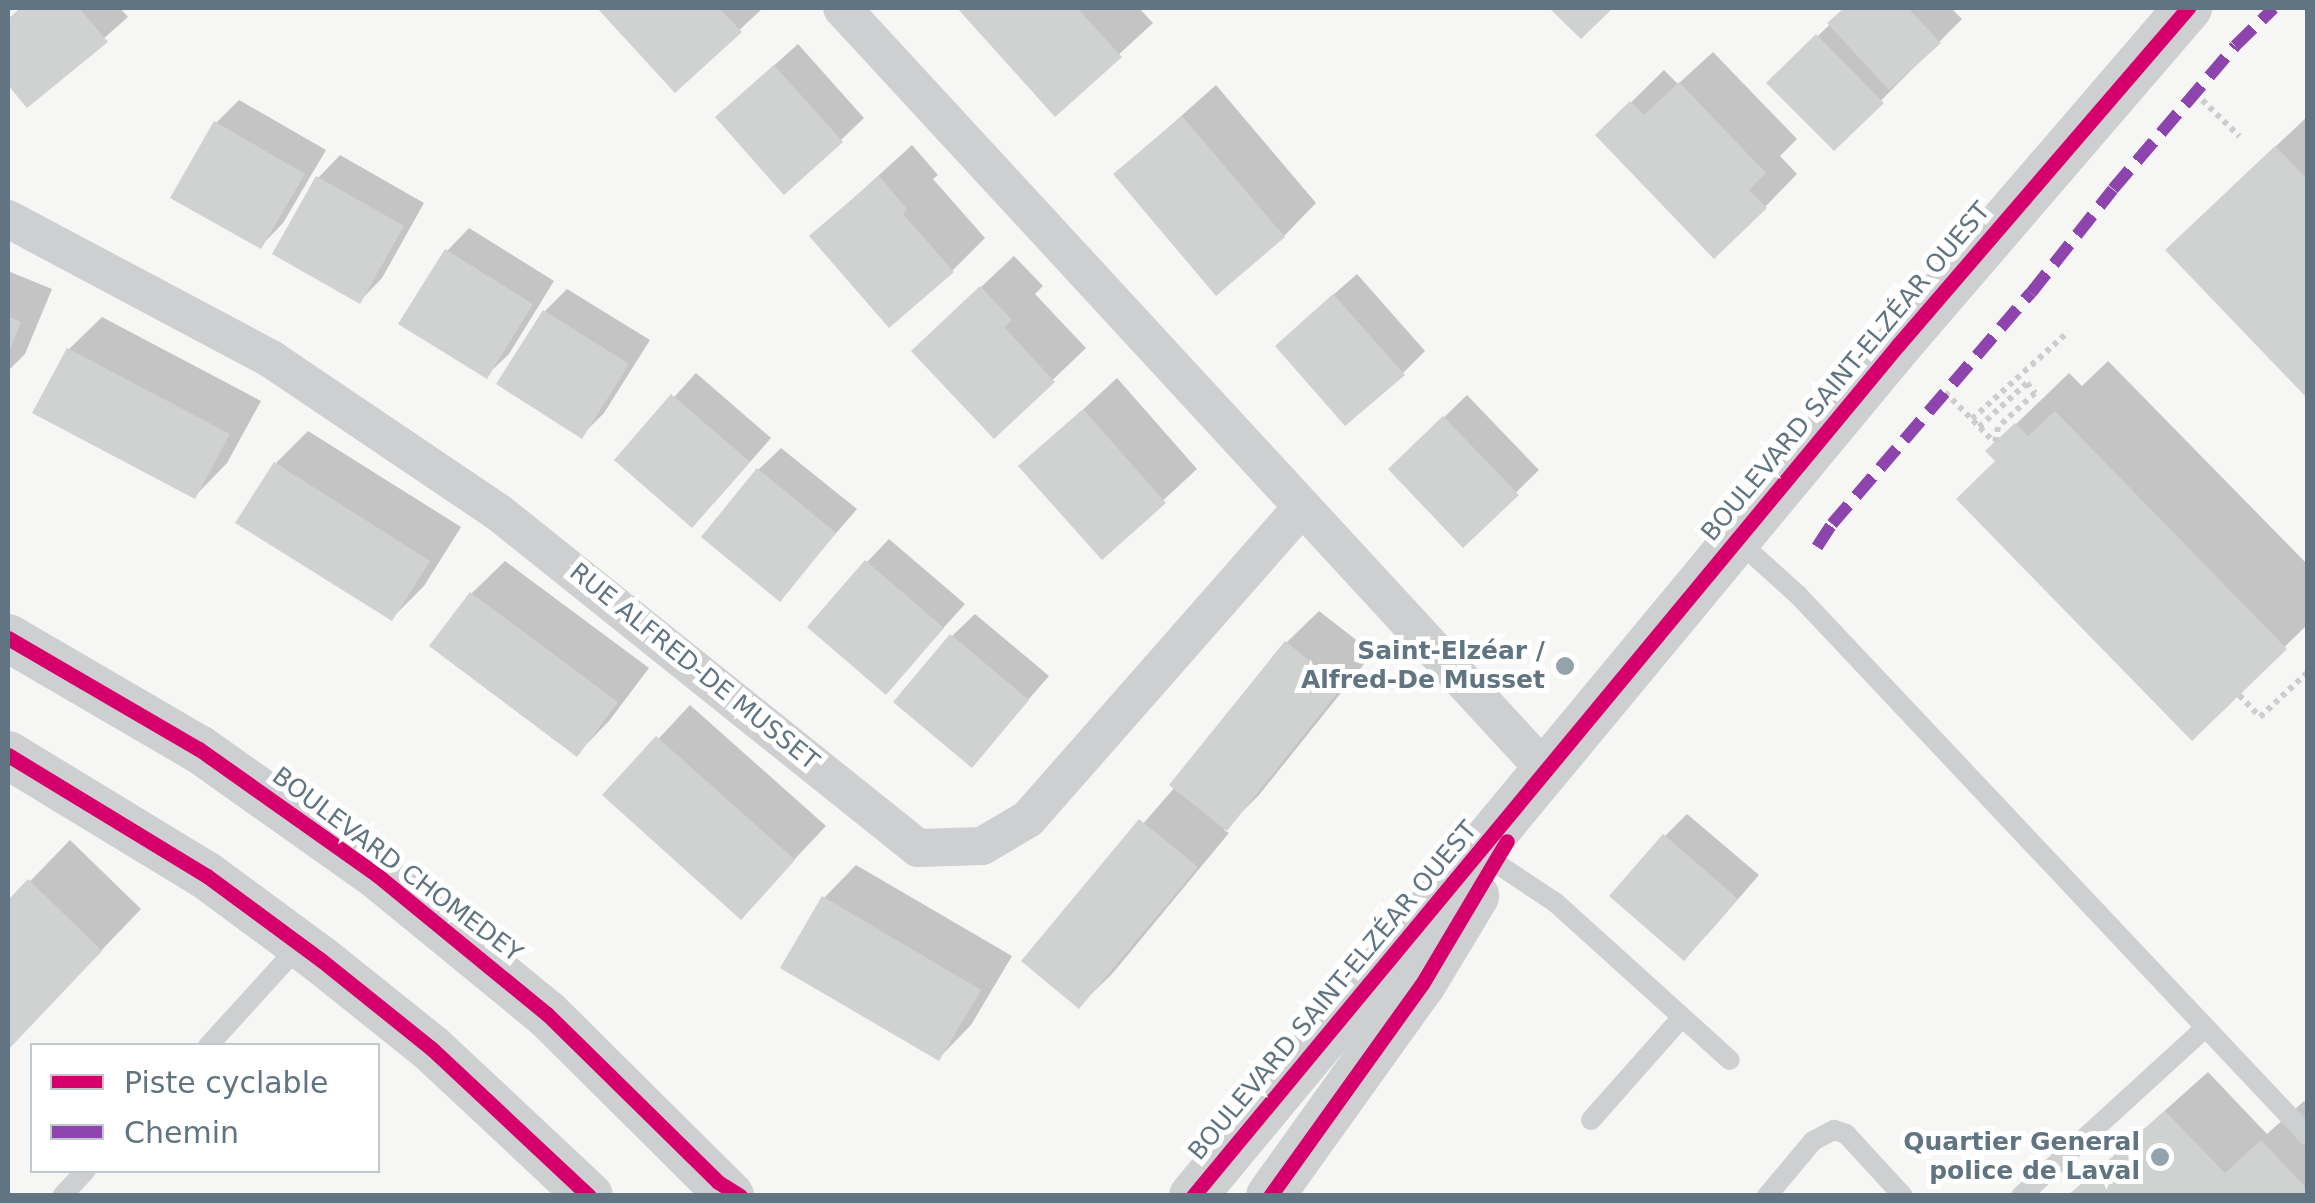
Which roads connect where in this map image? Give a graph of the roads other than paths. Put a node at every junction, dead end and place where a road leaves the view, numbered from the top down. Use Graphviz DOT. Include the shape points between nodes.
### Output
graph roads {
  1 [pos="842,8"];
  2 [pos="2188,8"];
  3 [pos="8,219"];
  4 [pos="1302,506"];
  5 [pos="1738,541"];
  6 [pos="8,638"];
  7 [pos="8,755"];
  8 [pos="1548,773"];
  9 [pos="1488,858"];
  10 [pos="300,945"];
  11 [pos="1682,1017"];
  12 [pos="2205,1028"];
  13 [pos="211,1043"];
  14 [pos="1730,1060"];
  15 [pos="1591,1120"];
  16 [pos="2308,1136"];
  17 [pos="83,1173"];
  18 [pos="62,1196"];
  19 [pos="589,1196"];
  20 [pos="730,1196"];
  21 [pos="1194,1196"];
  22 [pos="1270,1196"];
  23 [pos="1767,1196"];
  24 [pos="1903,1196"];
  25 [pos="2021,1196"];
  1 -- 4 [label="street"];
  2 -- 5 [label="street, BOULEVARD SAINT-ELZÉAR OUEST"];
  3 -- 4 [label="street, RUE ALFRED-DE MUSSET" via="271,359 498,512 918,848 982,846 1028,820"];
  4 -- 8 [label="street"];
  5 -- 8 [label="street, BOULEVARD SAINT-ELZÉAR OUEST"];
  5 -- 12 [label="lane" via="1798,595"];
  6 -- 20 [label="street, BOULEVARD CHOMEDEY" via="199,750 377,875 547,1014"];
  7 -- 10 [label="street" via="207,876"];
  8 -- 9 [label="street, BOULEVARD SAINT-ELZÉAR OUEST"];
  9 -- 11 [label="lane" via="1556,903"];
  9 -- 21 [label="street, BOULEVARD SAINT-ELZÉAR OUEST"];
  9 -- 22 [label="street, BOULEVARD SAINT-ELZÉAR OUEST" via="1422,984"];
  10 -- 13 [label="lane"];
  10 -- 19 [label="street" via="432,1049"];
  11 -- 14 [label="lane"];
  11 -- 15 [label="lane"];
  12 -- 16 [label="lane"];
  12 -- 25 [label="lane"];
  17 -- 18 [label="lane"];
  23 -- 24 [label="lane" via="1812,1141 1834,1130 1846,1134"];
}
